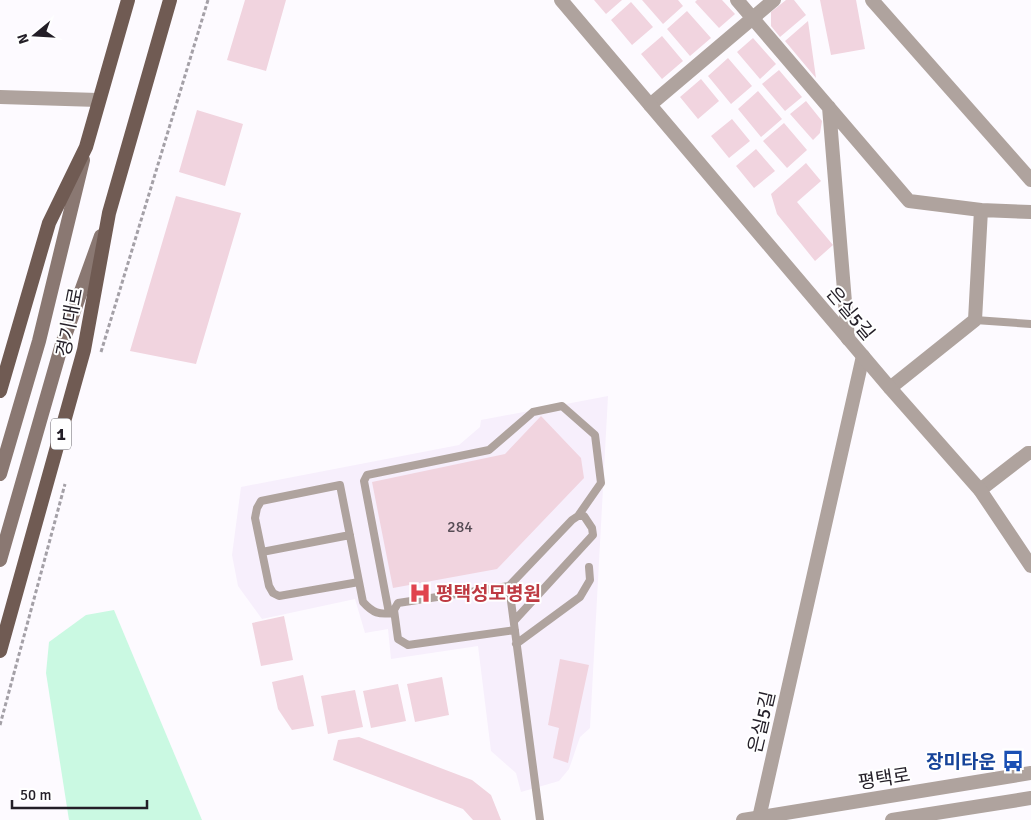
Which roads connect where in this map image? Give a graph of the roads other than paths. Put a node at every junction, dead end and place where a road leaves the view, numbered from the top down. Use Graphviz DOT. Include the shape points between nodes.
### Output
graph roads {
  1 [pos="128,0"];
  2 [pos="170,0"];
  3 [pos="561,0"];
  4 [pos="737,0"];
  5 [pos="774,0"];
  6 [pos="872,0"];
  7 [pos="752,18"];
  8 [pos="0,97"];
  9 [pos="98,100"];
  10 [pos="650,105"];
  11 [pos="829,107"];
  12 [pos="86,147"];
  13 [pos="1031,180"];
  14 [pos="981,210"];
  15 [pos="1031,212"];
  16 [pos="109,213"];
  17 [pos="975,320"];
  18 [pos="1031,324"];
  19 [pos="848,338"];
  20 [pos="863,356"];
  21 [pos="890,388"];
  22 [pos="0,391"];
  23 [pos="1031,453"];
  24 [pos="0,474"];
  25 [pos="980,490"];
  26 [pos="578,516"];
  27 [pos="350,535"];
  28 [pos="262,552"];
  29 [pos="0,560"];
  30 [pos="1031,566"];
  31 [pos="589,567"];
  32 [pos="359,582"];
  33 [pos="509,586"];
  34 [pos="392,613"];
  35 [pos="514,621"];
  36 [pos="515,630"];
  37 [pos="516,644"];
  38 [pos="0,651"];
  39 [pos="1031,773"];
  40 [pos="1031,798"];
  41 [pos="759,818"];
  42 [pos="540,820"];
  43 [pos="743,820"];
  44 [pos="892,820"];
  1 -- 9 [label="main road"];
  2 -- 16 [label="main road, 경기대로 / 1"];
  3 -- 10 [label="street, 은실5길"];
  4 -- 7 [label="street"];
  5 -- 7 [label="street"];
  6 -- 13 [label="street"];
  7 -- 10 [label="street"];
  7 -- 11 [label="street"];
  8 -- 9 [label="street"];
  9 -- 12 [label="main road"];
  10 -- 19 [label="street, 은실5길"];
  11 -- 14 [label="street" via="910,201"];
  11 -- 19 [label="street"];
  12 -- 22 [label="main road" via="48,223"];
  12 -- 24 [label="main road" via="39,341"];
  14 -- 15 [label="street"];
  14 -- 17 [label="street"];
  16 -- 29 [label="main road" via="62,344"];
  16 -- 38 [label="main road, 경기대로 / 1" via="84,350"];
  17 -- 18 [label="lane"];
  17 -- 21 [label="street"];
  19 -- 20 [label="street, 은실5길"];
  20 -- 21 [label="street"];
  20 -- 41 [label="street, 은실5길"];
  21 -- 25 [label="street"];
  23 -- 25 [label="street"];
  25 -- 30 [label="street"];
  26 -- 33 [label="lane"];
  26 -- 34 [label="lane" via="601,483 596,445 594,435 562,406 534,412 489,450 367,475 364,481"];
  26 -- 35 [label="lane" via="584,516 593,535"];
  27 -- 28 [label="lane"];
  27 -- 28 [label="lane" via="340,485 261,502 256,508 255,518"];
  27 -- 32 [label="lane"];
  28 -- 32 [label="lane" via="269,586 279,596"];
  31 -- 37 [label="lane" via="590,580 580,597"];
  32 -- 34 [label="lane" via="363,602 370,610 379,615"];
  33 -- 34 [label="lane" via="398,603"];
  33 -- 35 [label="lane"];
  34 -- 36 [label="lane" via="398,639 408,644"];
  35 -- 36 [label="lane"];
  36 -- 37 [label="lane"];
  37 -- 42 [label="lane"];
  39 -- 41 [label="street, 평택로"];
  40 -- 44 [label="street"];
  41 -- 43 [label="street, 평택로"];
}
